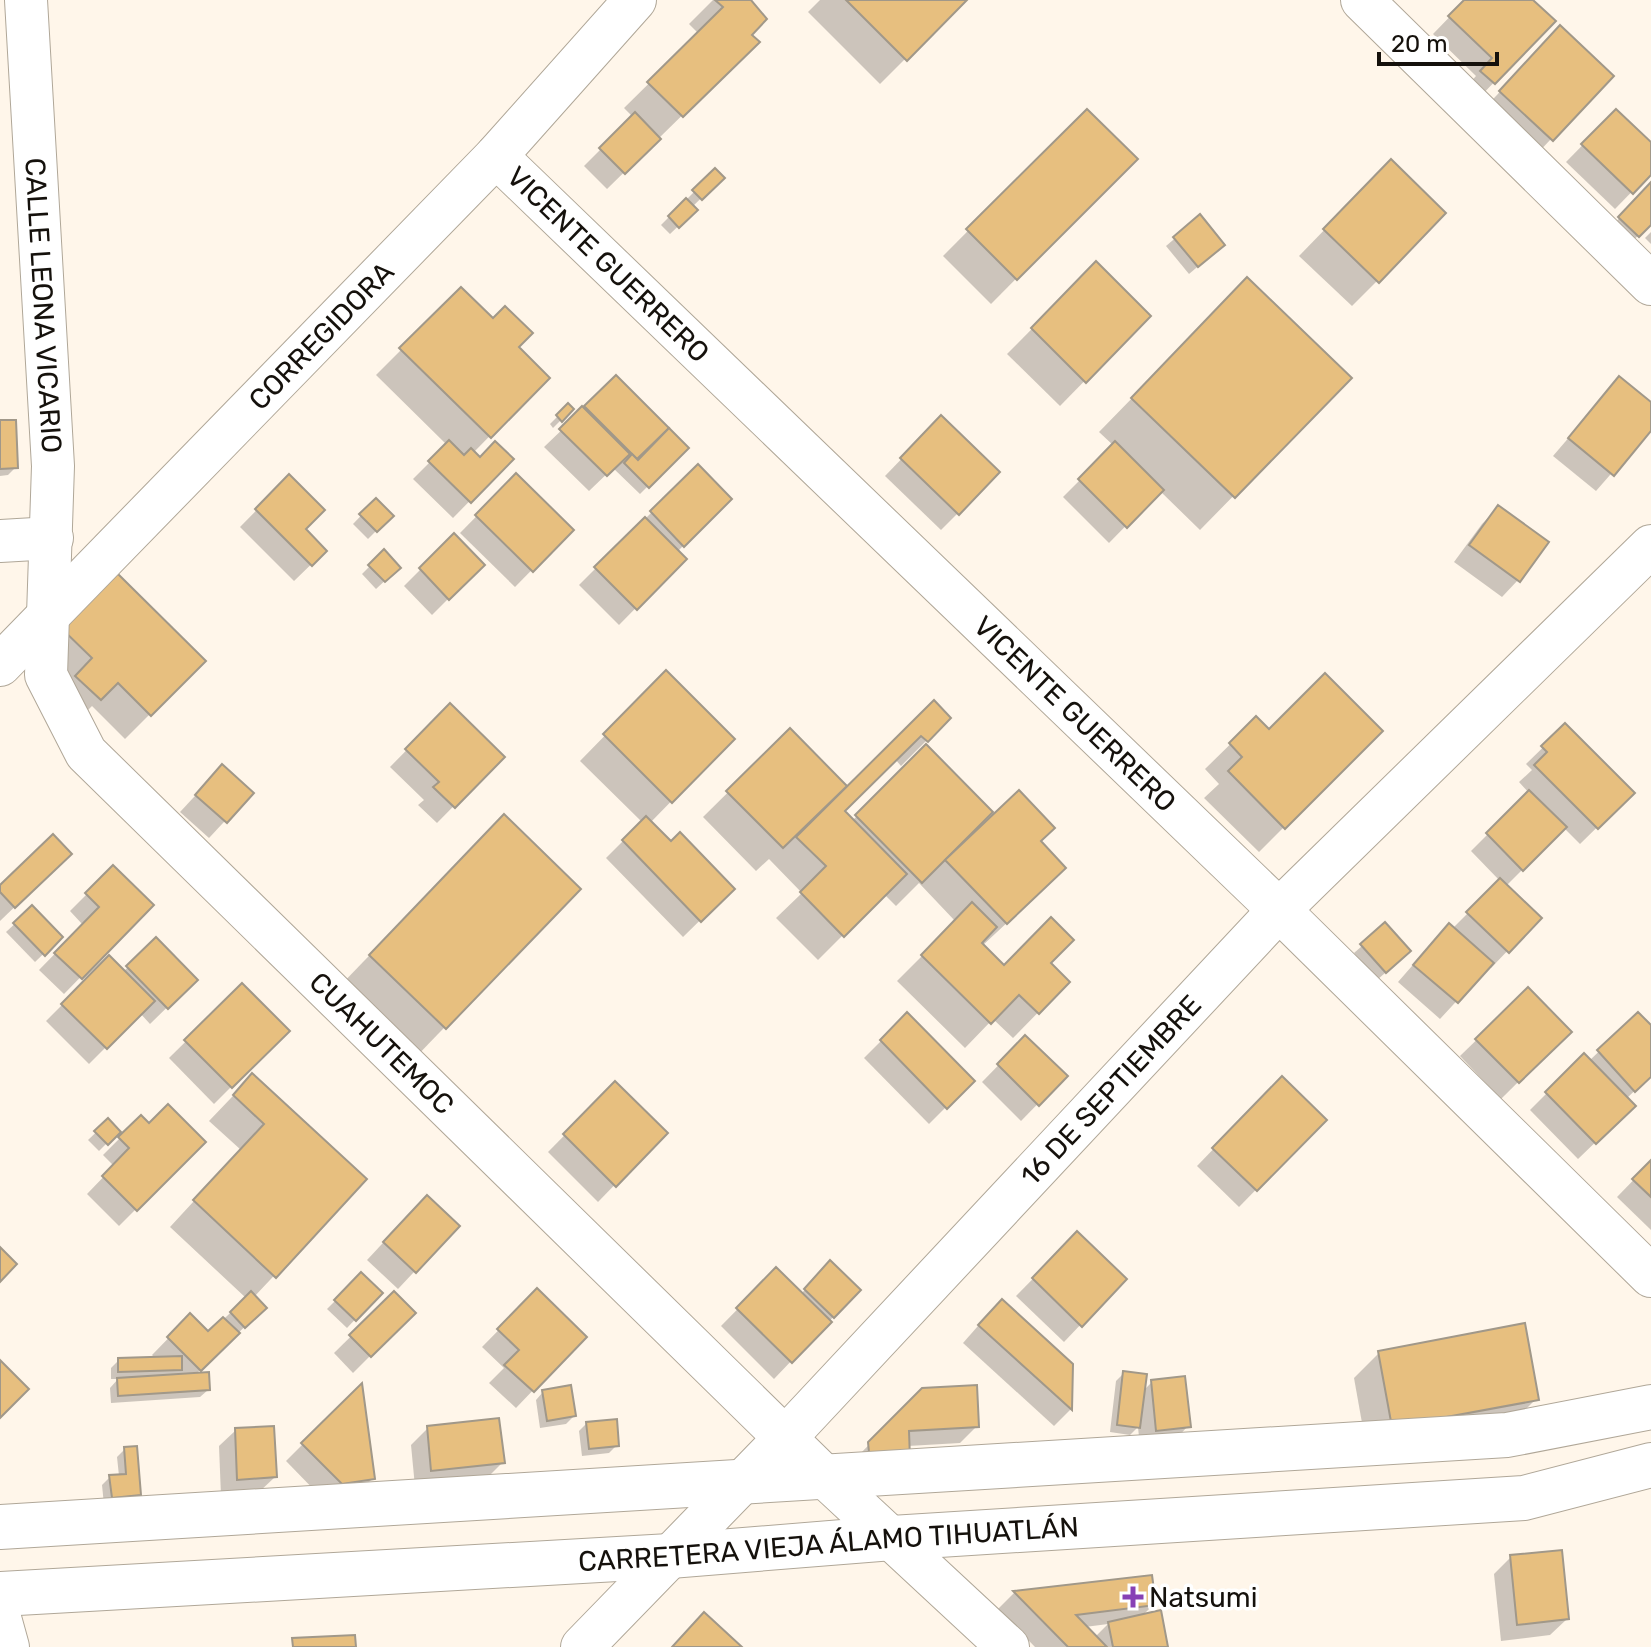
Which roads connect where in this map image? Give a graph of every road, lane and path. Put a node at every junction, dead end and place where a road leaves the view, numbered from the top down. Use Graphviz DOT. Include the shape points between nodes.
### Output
graph roads {
  1 [pos="26,0"];
  2 [pos="635,0"];
  3 [pos="1362,0"];
  4 [pos="496,156"];
  5 [pos="1651,284"];
  6 [pos="52,538"];
  7 [pos="0,541"];
  8 [pos="1651,546"];
  9 [pos="49,612"];
  10 [pos="0,665"];
  11 [pos="1279,910"];
  12 [pos="1651,1276"];
  13 [pos="1651,1407"];
  14 [pos="785,1438"];
  15 [pos="1651,1465"];
  16 [pos="826,1478"];
  17 [pos="741,1481"];
  18 [pos="0,1527"];
  19 [pos="892,1538"];
  20 [pos="670,1556"];
  21 [pos="0,1594"];
  22 [pos="0,1618"];
  23 [pos="8,1647"];
  24 [pos="582,1647"];
  25 [pos="1008,1647"];
  1 -- 6 [label="street, CALLE LEONA VICARIO" via="53,466"];
  2 -- 4 [label="street, CORREGIDORA"];
  3 -- 5 [label="street"];
  4 -- 9 [label="street, CORREGIDORA"];
  4 -- 11 [label="street, VICENTE GUERRERO"];
  6 -- 7 [label="street"];
  6 -- 9 [label="street, CALLE LEONA VICARIO"];
  8 -- 11 [label="street, 16 DE SEPTIEMBRE"];
  9 -- 10 [label="street, CORREGIDORA"];
  9 -- 14 [label="street, CUAHUTEMOC" via="46,675 86,753"];
  11 -- 12 [label="street, VICENTE GUERRERO"];
  11 -- 14 [label="street, 16 DE SEPTIEMBRE"];
  13 -- 16 [label="main road" via="1507,1435"];
  14 -- 16 [label="street, CUAHUTEMOC"];
  14 -- 17 [label="street, 16 DE SEPTIEMBRE"];
  15 -- 19 [label="main road, CARRETERA VIEJA ÁLAMO TIHUATLÁN" via="1524,1498"];
  16 -- 17 [label="main road"];
  16 -- 19 [label="street, CUAHUTEMOC"];
  17 -- 18 [label="main road"];
  17 -- 20 [label="street, 16 DE SEPTIEMBRE"];
  19 -- 20 [label="main road, CARRETERA VIEJA ÁLAMO TIHUATLÁN"];
  19 -- 25 [label="street, CUAHUTEMOC"];
  20 -- 21 [label="main road, CARRETERA VIEJA ÁLAMO TIHUATLÁN"];
  20 -- 24 [label="street, 16 DE SEPTIEMBRE"];
  22 -- 23 [label="street"];
}
